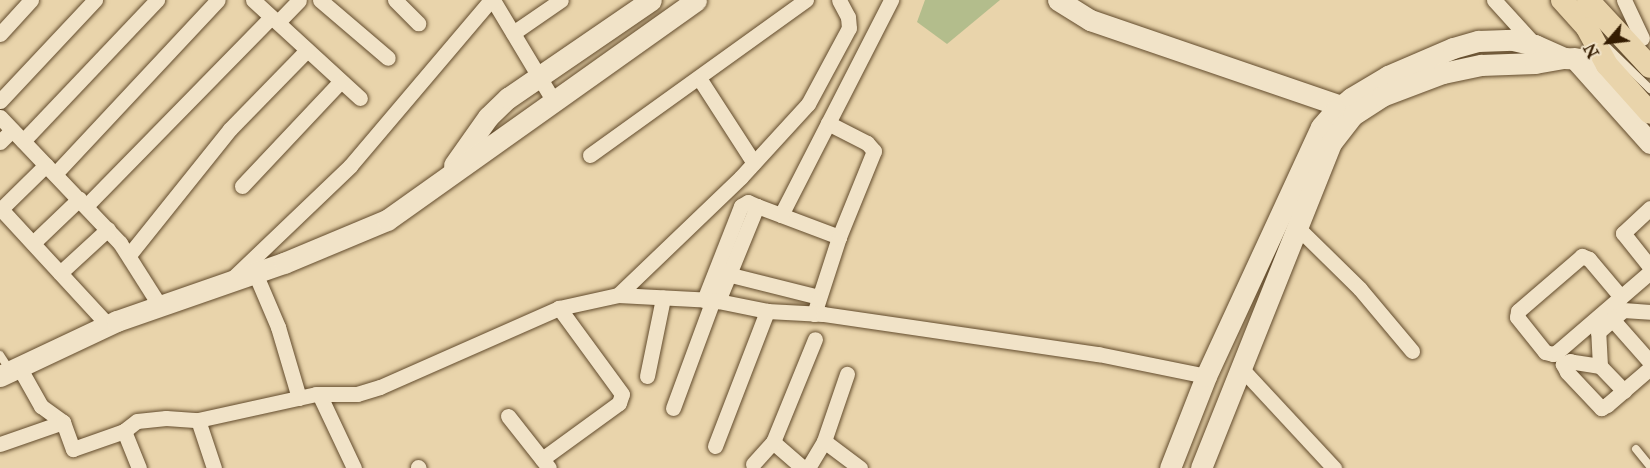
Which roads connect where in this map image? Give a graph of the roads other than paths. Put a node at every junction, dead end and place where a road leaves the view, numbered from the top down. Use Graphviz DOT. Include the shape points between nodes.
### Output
graph roads {
  1 [pos="31,0"];
  2 [pos="95,0"];
  3 [pos="157,0"];
  4 [pos="218,0"];
  5 [pos="253,0"];
  6 [pos="299,0"];
  7 [pos="320,0"];
  8 [pos="395,0"];
  9 [pos="492,0"];
  10 [pos="561,0"];
  11 [pos="651,0"];
  12 [pos="696,0"];
  13 [pos="806,0"];
  14 [pos="839,0"];
  15 [pos="891,0"];
  16 [pos="1058,0"];
  17 [pos="1494,0"];
  18 [pos="1562,0"];
  19 [pos="1624,0"];
  20 [pos="1592,14"];
  21 [pos="274,20"];
  22 [pos="418,23"];
  23 [pos="513,33"];
  24 [pos="0,34"];
  25 [pos="1634,39"];
  26 [pos="1535,45"];
  27 [pos="307,50"];
  28 [pos="388,58"];
  29 [pos="1569,58"];
  30 [pos="1604,60"];
  31 [pos="539,76"];
  32 [pos="699,78"];
  33 [pos="341,81"];
  34 [pos="1642,94"];
  35 [pos="360,98"];
  36 [pos="553,99"];
  37 [pos="0,101"];
  38 [pos="1341,106"];
  39 [pos="0,117"];
  40 [pos="828,123"];
  41 [pos="18,136"];
  42 [pos="0,142"];
  43 [pos="1650,144"];
  44 [pos="590,155"];
  45 [pos="754,163"];
  46 [pos="51,170"];
  47 [pos="443,180"];
  48 [pos="242,186"];
  49 [pos="82,202"];
  50 [pos="1650,208"];
  51 [pos="1,209"];
  52 [pos="781,215"];
  53 [pos="1297,227"];
  54 [pos="108,229"];
  55 [pos="839,237"];
  56 [pos="33,243"];
  57 [pos="129,255"];
  58 [pos="1650,267"];
  59 [pos="1650,272"];
  60 [pos="60,273"];
  61 [pos="255,273"];
  62 [pos="722,273"];
  63 [pos="230,282"];
  64 [pos="618,295"];
  65 [pos="819,297"];
  66 [pos="1621,297"];
  67 [pos="663,298"];
  68 [pos="712,301"];
  69 [pos="160,306"];
  70 [pos="559,308"];
  71 [pos="767,311"];
  72 [pos="1650,312"];
  73 [pos="814,314"];
  74 [pos="1612,319"];
  75 [pos="108,325"];
  76 [pos="815,339"];
  77 [pos="1412,351"];
  78 [pos="1650,362"];
  79 [pos="1600,366"];
  80 [pos="7,367"];
  81 [pos="1241,368"];
  82 [pos="1650,368"];
  83 [pos="847,374"];
  84 [pos="646,376"];
  85 [pos="1206,376"];
  86 [pos="1624,391"];
  87 [pos="319,394"];
  88 [pos="299,398"];
  89 [pos="673,408"];
  90 [pos="508,416"];
  91 [pos="198,420"];
  92 [pos="63,422"];
  93 [pos="124,431"];
  94 [pos="824,441"];
  95 [pos="773,442"];
  96 [pos="0,444"];
  97 [pos="715,446"];
  98 [pos="1636,449"];
  99 [pos="545,464"];
  100 [pos="753,464"];
  101 [pos="1650,466"];
  102 [pos="139,468"];
  103 [pos="214,468"];
  104 [pos="354,468"];
  105 [pos="806,468"];
  106 [pos="860,468"];
  107 [pos="1170,468"];
  108 [pos="1201,468"];
  109 [pos="1334,468"];
  1 -- 24 [label="street"];
  2 -- 37 [label="street"];
  3 -- 41 [label="street"];
  4 -- 46 [label="street"];
  5 -- 21 [label="street"];
  6 -- 21 [label="street"];
  7 -- 28 [label="street"];
  8 -- 22 [label="street"];
  9 -- 23 [label="street"];
  9 -- 63 [label="street" via="350,166"];
  10 -- 23 [label="street"];
  11 -- 31 [label="street"];
  12 -- 36 [label="street"];
  13 -- 32 [label="street"];
  14 -- 45 [label="street" via="848,16 849,28 816,92"];
  15 -- 40 [label="street"];
  16 -- 38 [label="street" via="1090,20"];
  17 -- 26 [label="street"];
  18 -- 20 [label="main road"];
  19 -- 25 [label="street"];
  20 -- 25 [label="main road"];
  20 -- 30 [label="main road"];
  20 -- 34 [label="lane"];
  20 -- 34 [label="lane"];
  21 -- 27 [label="street"];
  21 -- 49 [label="street"];
  23 -- 31 [label="street"];
  25 -- 34 [label="main road"];
  26 -- 29 [label="street"];
  26 -- 38 [label="street" via="1513,40 1478,41 1453,48 1388,76"];
  27 -- 33 [label="street"];
  27 -- 57 [label="street" via="230,129"];
  29 -- 30 [label="street"];
  29 -- 34 [label="street"];
  29 -- 53 [label="street" via="1453,70 1382,96 1340,129"];
  30 -- 34 [label="main road"];
  31 -- 36 [label="street"];
  31 -- 47 [label="street" via="497,106"];
  32 -- 44 [label="street"];
  32 -- 45 [label="street"];
  33 -- 35 [label="street"];
  33 -- 48 [label="street"];
  34 -- 43 [label="street"];
  36 -- 47 [label="street"];
  38 -- 85 [label="street" via="1321,127"];
  39 -- 41 [label="street"];
  40 -- 52 [label="street"];
  40 -- 55 [label="street" via="867,143 874,152"];
  41 -- 42 [label="street"];
  41 -- 46 [label="street"];
  45 -- 64 [label="street"];
  46 -- 49 [label="street"];
  46 -- 51 [label="street"];
  47 -- 61 [label="street" via="387,220"];
  49 -- 54 [label="street"];
  49 -- 56 [label="street"];
  50 -- 58 [label="street" via="1623,233"];
  51 -- 56 [label="street"];
  52 -- 55 [label="street"];
  52 -- 62 [label="street" via="748,202 741,207"];
  53 -- 77 [label="street" via="1360,289"];
  53 -- 81 [label="street"];
  54 -- 57 [label="street"];
  54 -- 60 [label="street"];
  55 -- 65 [label="street"];
  56 -- 60 [label="street"];
  57 -- 69 [label="street"];
  59 -- 66 [label="street"];
  60 -- 75 [label="street"];
  61 -- 63 [label="street"];
  61 -- 88 [label="street" via="278,327"];
  62 -- 65 [label="street"];
  62 -- 68 [label="street"];
  63 -- 69 [label="street"];
  64 -- 67 [label="street"];
  64 -- 70 [label="street"];
  65 -- 73 [label="street"];
  66 -- 66 [label="street" via="1553,354 1545,352 1517,317 1522,307 1582,256"];
  67 -- 68 [label="street"];
  67 -- 84 [label="street"];
  68 -- 71 [label="street"];
  68 -- 89 [label="street"];
  69 -- 75 [label="street"];
  70 -- 87 [label="street" via="380,387 357,394"];
  70 -- 99 [label="street" via="622,394 619,403"];
  71 -- 73 [label="street"];
  71 -- 97 [label="street"];
  72 -- 74 [label="street" via="1625,309"];
  73 -- 85 [label="street" via="1098,354"];
  74 -- 78 [label="street"];
  74 -- 79 [label="street" via="1596,336"];
  75 -- 80 [label="street"];
  76 -- 95 [label="street"];
  79 -- 86 [label="street"];
  79 -- 86 [label="street" via="1570,361 1563,364 1601,408"];
  80 -- 92 [label="street" via="41,406"];
  81 -- 108 [label="street"];
  81 -- 109 [label="street"];
  82 -- 86 [label="street"];
  83 -- 94 [label="street"];
  85 -- 107 [label="street"];
  87 -- 88 [label="street"];
  87 -- 104 [label="street"];
  88 -- 91 [label="street"];
  90 -- 99 [label="street"];
  91 -- 93 [label="street" via="137,421"];
  91 -- 103 [label="street"];
  92 -- 93 [label="street" via="73,449"];
  92 -- 96 [label="street"];
  93 -- 102 [label="street"];
  94 -- 105 [label="street"];
  94 -- 106 [label="street"];
  95 -- 100 [label="street"];
  95 -- 105 [label="street"];
  98 -- 101 [label="lane"];
}
